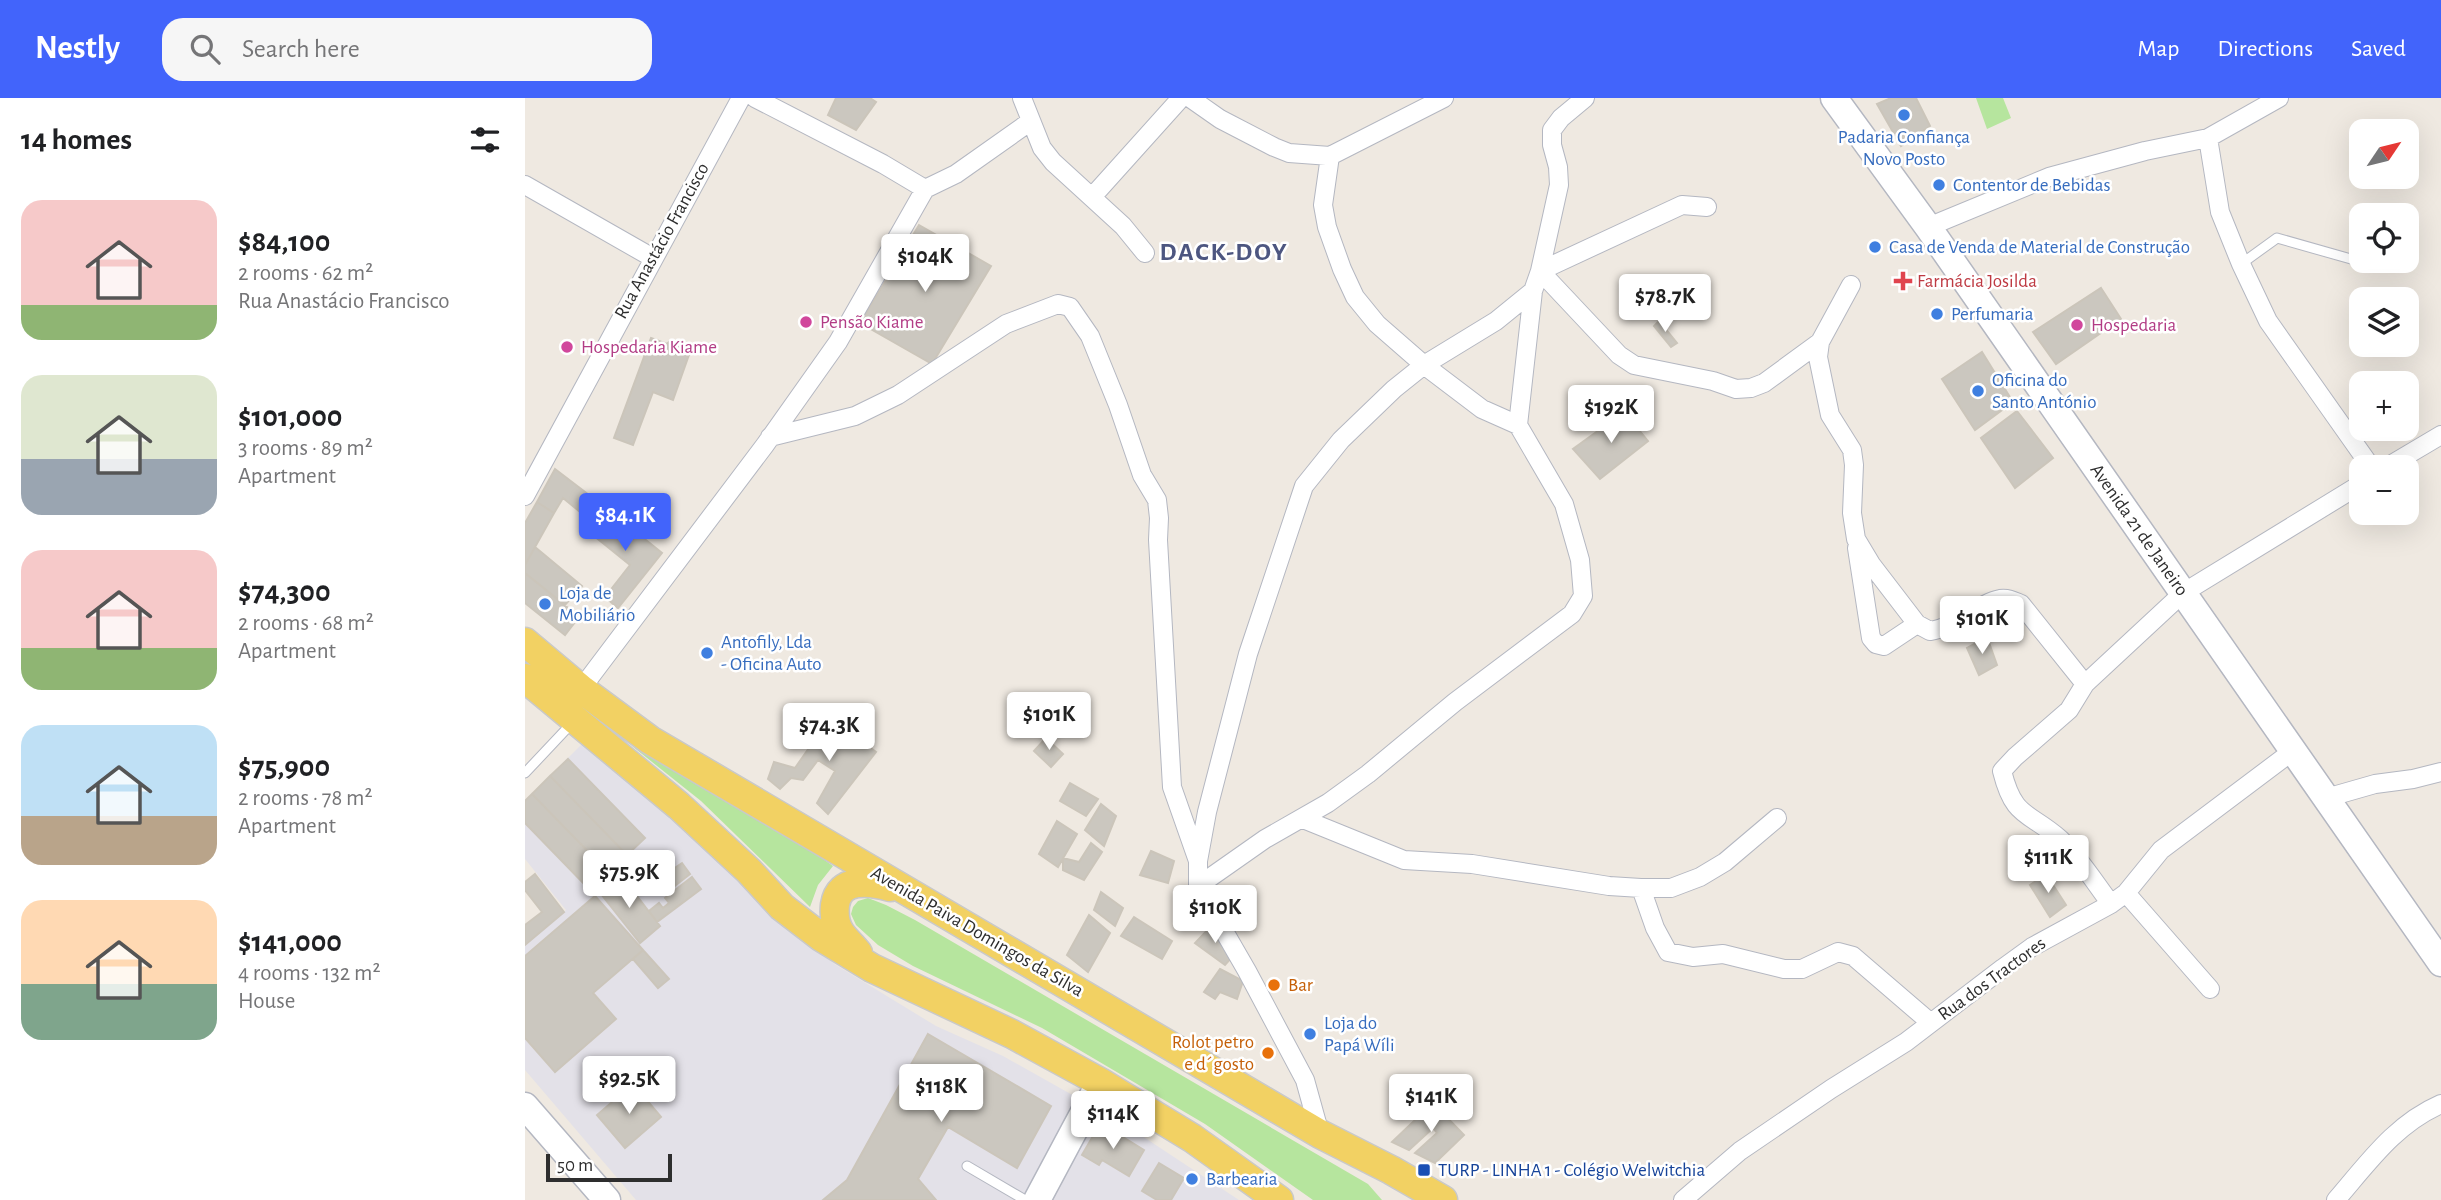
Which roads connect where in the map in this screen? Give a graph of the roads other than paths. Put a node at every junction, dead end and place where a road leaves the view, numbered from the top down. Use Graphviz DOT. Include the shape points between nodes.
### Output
graph roads {
  1 [pos="741,98"];
  2 [pos="755,98"];
  3 [pos="1022,98"];
  4 [pos="1181,98"];
  5 [pos="1190,98"];
  6 [pos="1444,98"];
  7 [pos="1585,98"];
  8 [pos="1834,98"];
  9 [pos="2279,98"];
  10 [pos="1031,121"];
  11 [pos="2208,138"];
  12 [pos="1331,156"];
  13 [pos="525,185"];
  14 [pos="925,189"];
  15 [pos="1092,197"];
  16 [pos="1707,207"];
  17 [pos="1928,227"];
  18 [pos="1145,253"];
  19 [pos="653,258"];
  20 [pos="2349,258"];
  21 [pos="2241,264"];
  22 [pos="1540,271"];
  23 [pos="1851,285"];
  24 [pos="1533,291"];
  25 [pos="1819,342"];
  26 [pos="1424,365"];
  27 [pos="1518,425"];
  28 [pos="2441,435"];
  29 [pos="770,437"];
  30 [pos="2363,455"];
  31 [pos="2408,455"];
  32 [pos="2349,491"];
  33 [pos="525,496"];
  34 [pos="1856,539"];
  35 [pos="2183,593"];
  36 [pos="1917,624"];
  37 [pos="525,642"];
  38 [pos="525,678"];
  39 [pos="2085,684"];
  40 [pos="581,689"];
  41 [pos="575,721"];
  42 [pos="2294,750"];
  43 [pos="2441,772"];
  44 [pos="525,773"];
  45 [pos="2326,797"];
  46 [pos="1777,818"];
  47 [pos="1303,819"];
  48 [pos="1198,861"];
  49 [pos="1198,886"];
  50 [pos="1641,888"];
  51 [pos="2126,893"];
  52 [pos="913,894"];
  53 [pos="2111,904"];
  54 [pos="2441,963"];
  55 [pos="872,968"];
  56 [pos="2210,989"];
  57 [pos="1931,1023"];
  58 [pos="1100,1082"];
  59 [pos="2441,1104"];
  60 [pos="525,1106"];
  61 [pos="1320,1134"];
  62 [pos="967,1166"];
  63 [pos="1391,1170"];
  64 [pos="607,1200"];
  65 [pos="1025,1200"];
  66 [pos="1037,1200"];
  67 [pos="1279,1200"];
  68 [pos="1411,1200"];
  69 [pos="1443,1200"];
  70 [pos="1683,1200"];
  71 [pos="2336,1200"];
  1 -- 19 [label="street, Rua Anastácio Francisco"];
  2 -- 14 [label="street"];
  3 -- 10 [label="street"];
  4 -- 15 [label="street"];
  5 -- 12 [label="street" via="1274,147 1289,153"];
  6 -- 12 [label="street"];
  7 -- 22 [label="street" via="1552,130 1559,185"];
  8 -- 17 [label="main road, Avenida 21 de Janeiro"];
  9 -- 11 [label="street"];
  10 -- 14 [label="street" via="956,174"];
  10 -- 15 [label="street" via="1042,149"];
  11 -- 17 [label="street" via="2049,177"];
  11 -- 21 [label="street" via="2221,212"];
  12 -- 26 [label="street" via="1323,205 1342,270 1355,297 1377,324"];
  13 -- 19 [label="street"];
  14 -- 29 [label="street" via="838,342"];
  15 -- 18 [label="street"];
  16 -- 22 [label="street" via="1682,205"];
  17 -- 35 [label="main road, Avenida 21 de Janeiro"];
  19 -- 33 [label="street, Rua Anastácio Francisco"];
  20 -- 21 [label="lane" via="2277,238"];
  21 -- 30 [label="street" via="2269,321"];
  22 -- 24 [label="street"];
  22 -- 25 [label="street" via="1619,355 1634,365 1736,389 1751,388"];
  23 -- 25 [label="street"];
  24 -- 26 [label="street" via="1496,321"];
  24 -- 27 [label="street"];
  25 -- 34 [label="street" via="1830,415 1852,450"];
  26 -- 27 [label="street" via="1482,409"];
  26 -- 48 [label="street" via="1341,440 1304,486 1248,654"];
  27 -- 47 [label="street" via="1564,505 1580,560 1583,596 1572,614 1368,774"];
  28 -- 31 [label="street"];
  29 -- 40 [label="street"];
  29 -- 48 [label="street" via="855,416 898,395 1006,324 1058,304 1070,307 1090,336 1142,474 1157,500 1172,787"];
  32 -- 35 [label="street"];
  34 -- 36 [label="street"];
  34 -- 36 [label="street" via="1871,638 1884,646"];
  35 -- 39 [label="street"];
  35 -- 42 [label="main road, Avenida 21 de Janeiro"];
  36 -- 39 [label="street" via="1930,631 1944,629 1998,599 2010,599 2021,604"];
  37 -- 40 [label="main road, Avenida Paiva Domingos da Silva"];
  38 -- 41 [label="main road"];
  39 -- 53 [label="street" via="2069,710 2002,771 2008,794 2021,811 2060,839"];
  40 -- 52 [label="main road, Avenida Paiva Domingos da Silva" via="650,740"];
  41 -- 44 [label="lane"];
  41 -- 55 [label="main road" via="679,806 801,923"];
  42 -- 45 [label="main road, Avenida 21 de Janeiro"];
  42 -- 51 [label="street, Rua dos Tractores" via="2161,850"];
  43 -- 45 [label="street"];
  45 -- 54 [label="main road, Avenida 21 de Janeiro"];
  46 -- 50 [label="street" via="1700,877 1671,887"];
  47 -- 49 [label="street" via="1265,839"];
  47 -- 50 [label="street" via="1404,860 1472,864"];
  48 -- 49 [label="street"];
  49 -- 61 [label="street" via="1305,1080"];
  50 -- 57 [label="street" via="1668,952 1693,957 1723,954 1784,969 1803,969 1838,952 1853,956"];
  51 -- 53 [label="street, Rua dos Tractores"];
  51 -- 56 [label="street"];
  52 -- 55 [label="main road" via="856,882 836,898 834,916 839,931"];
  52 -- 61 [label="main road, Avenida Paiva Domingos da Silva"];
  53 -- 57 [label="street, Rua dos Tractores" via="2032,947"];
  55 -- 58 [label="main road" via="1012,1034"];
  57 -- 70 [label="street, Rua dos Tractores" via="1740,1151"];
  58 -- 66 [label="main road"];
  58 -- 67 [label="main road" via="1192,1138"];
  59 -- 71 [label="street" via="2394,1132"];
  60 -- 64 [label="main road"];
  61 -- 63 [label="main road, Avenida Paiva Domingos da Silva"];
  62 -- 65 [label="lane"];
  63 -- 68 [label="main road"];
  63 -- 69 [label="main road, Avenida Paiva Domingos da Silva"];
}
